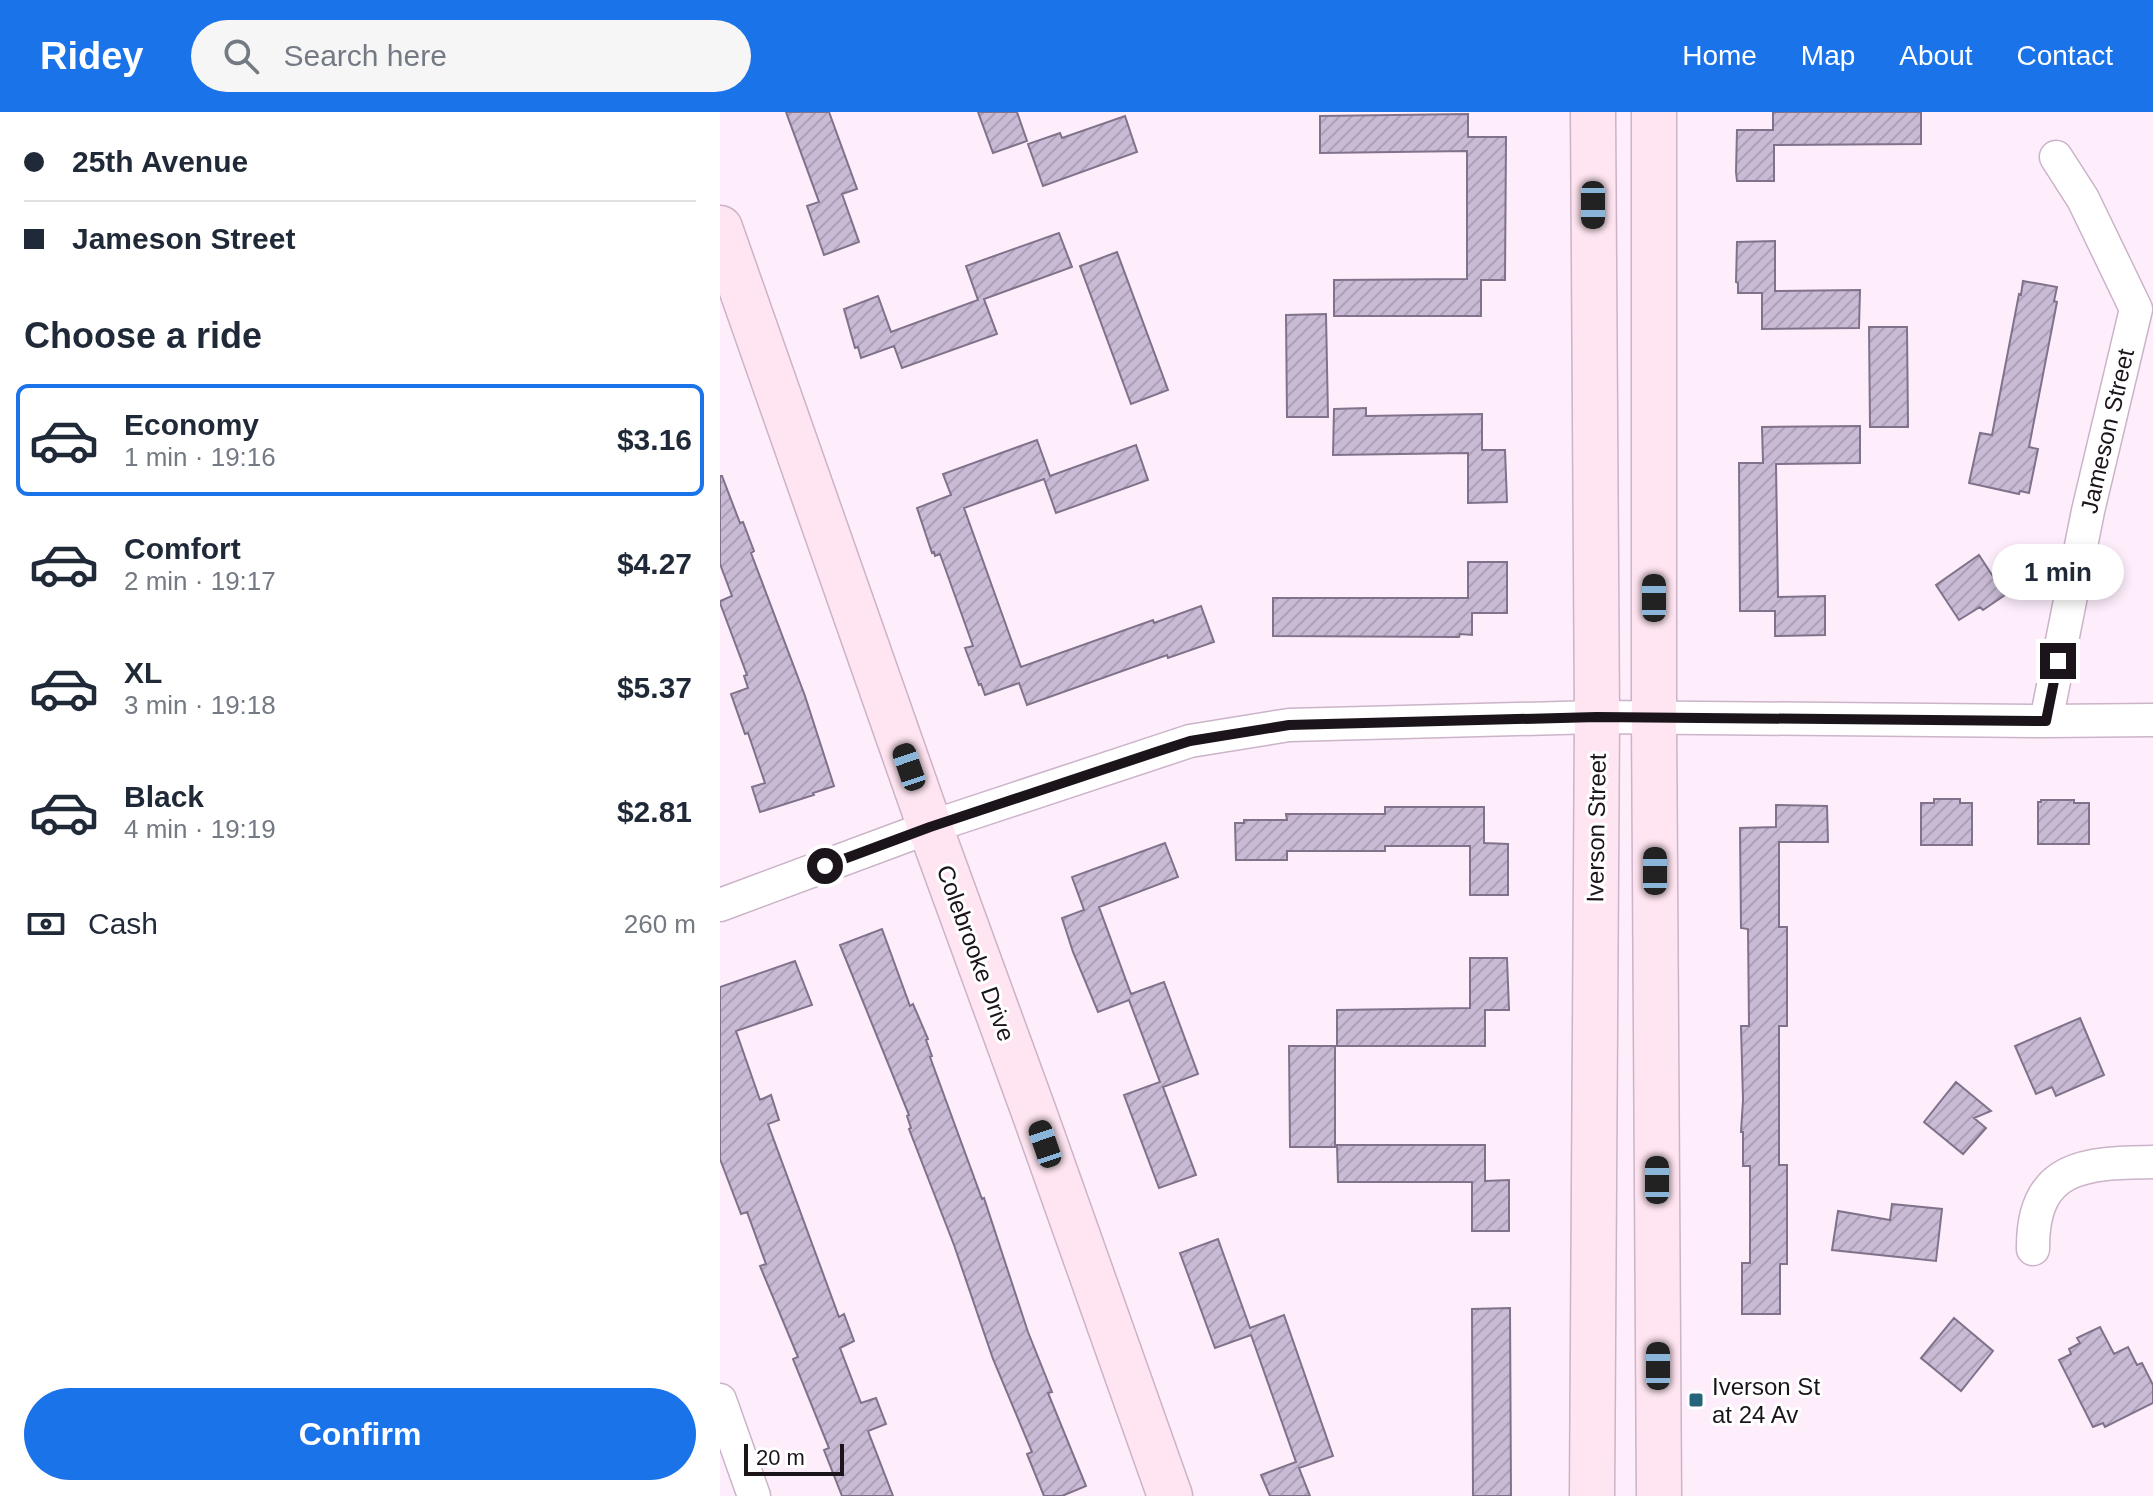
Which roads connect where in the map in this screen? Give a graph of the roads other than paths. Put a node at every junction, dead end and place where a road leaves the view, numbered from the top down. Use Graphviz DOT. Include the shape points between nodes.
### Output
graph roads {
  1 [pos="1593,112"];
  2 [pos="1654,112"];
  3 [pos="2056,157"];
  4 [pos="720,228"];
  5 [pos="2144,309"];
  6 [pos="1597,717"];
  7 [pos="1654,718"];
  8 [pos="2153,720"];
  9 [pos="2046,721"];
  10 [pos="930,827"];
  11 [pos="720,905"];
  12 [pos="2153,1162"];
  13 [pos="2033,1249"];
  14 [pos="720,1400"];
  15 [pos="754,1496"];
  16 [pos="1170,1496"];
  17 [pos="1592,1496"];
  18 [pos="1659,1496"];
  1 -- 6 [label="main road, Iverson Street"];
  2 -- 7 [label="main road"];
  3 -- 5 [label="street, Jameson Street"];
  4 -- 10 [label="main road, Colebrooke Drive"];
  5 -- 9 [label="street, Jameson Street" via="2088,511"];
  6 -- 7 [label="street"];
  6 -- 10 [label="street" via="1289,725 1229,734 1190,741"];
  6 -- 17 [label="main road, Iverson Street"];
  7 -- 9 [label="street"];
  7 -- 18 [label="main road"];
  8 -- 9 [label="street"];
  10 -- 11 [label="street"];
  10 -- 16 [label="main road, Colebrooke Drive"];
  12 -- 13 [label="street" via="2100,1165 2061,1177 2038,1209"];
  14 -- 15 [label="street"];
}
